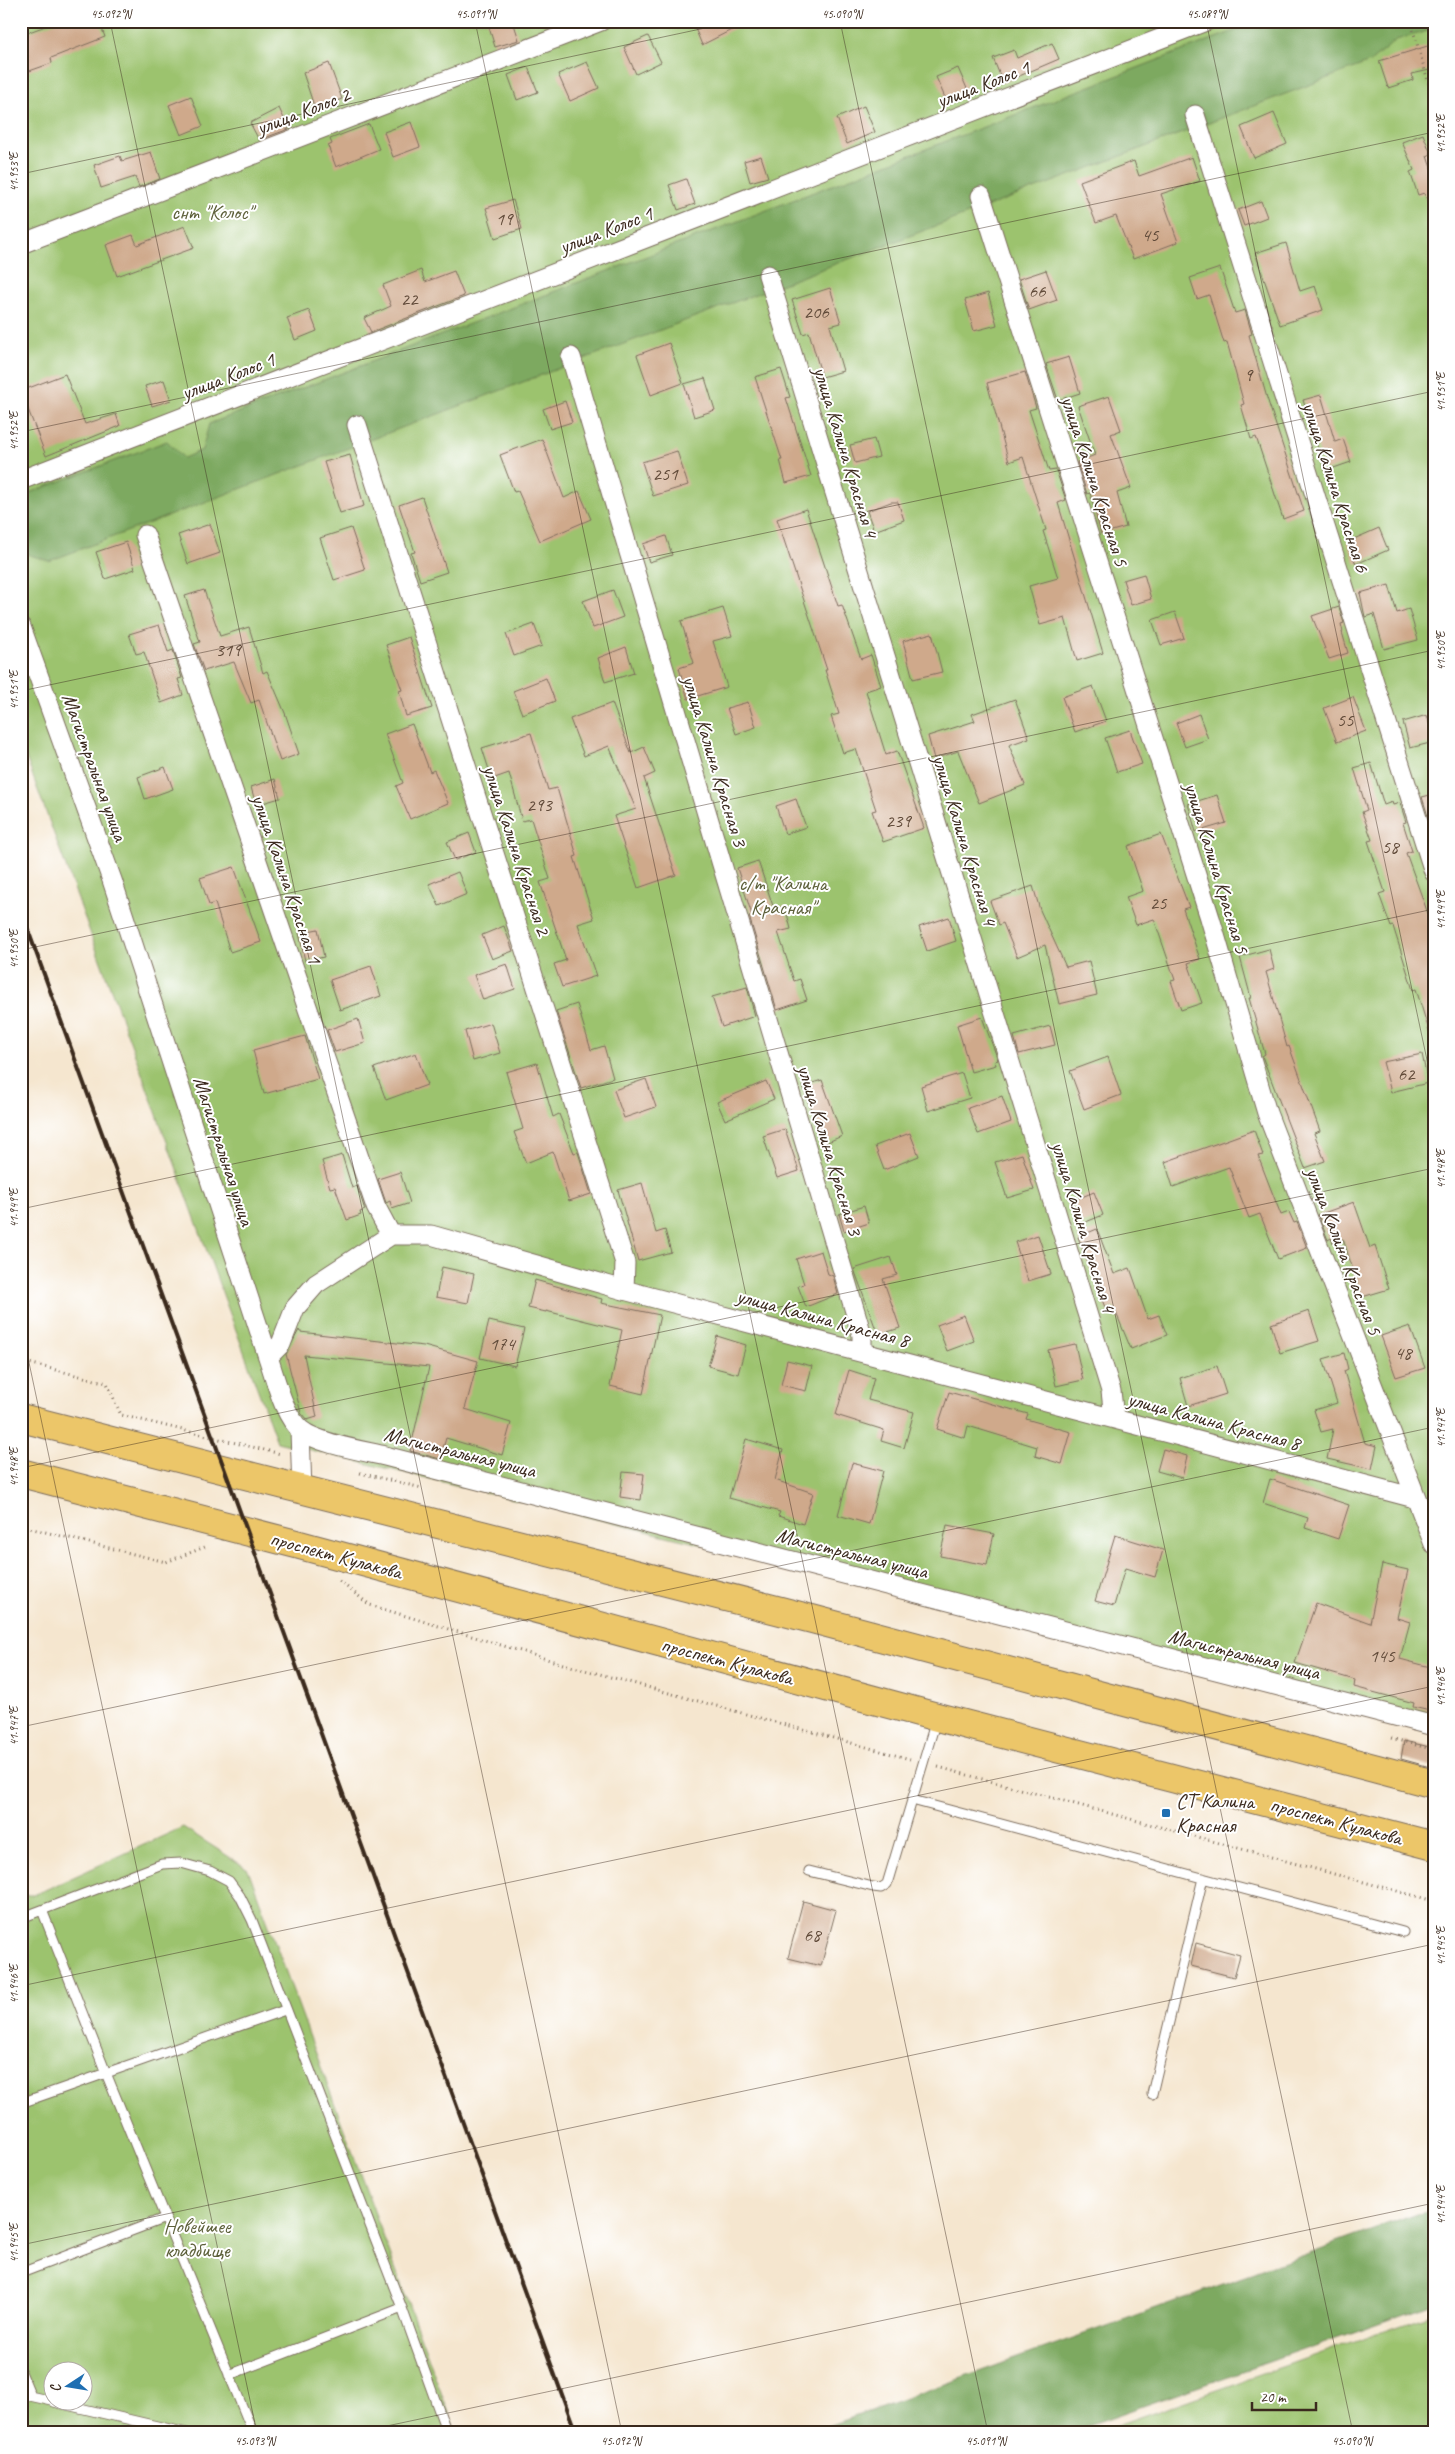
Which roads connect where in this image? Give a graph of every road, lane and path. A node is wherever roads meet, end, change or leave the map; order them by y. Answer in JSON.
{"nodes":[{"id":1,"x":601,"y":21,"type":"edge"},
{"id":2,"x":1206,"y":21,"type":"edge"},
{"id":3,"x":1412,"y":30,"type":"dead end"},
{"id":4,"x":1434,"y":101,"type":"edge"},
{"id":5,"x":1195,"y":115,"type":"dead end"},
{"id":6,"x":981,"y":196,"type":"dead end"},
{"id":7,"x":21,"y":244,"type":"edge"},
{"id":8,"x":768,"y":275,"type":"dead end"},
{"id":9,"x":571,"y":358,"type":"dead end"},
{"id":10,"x":357,"y":425,"type":"dead end"},
{"id":11,"x":21,"y":480,"type":"edge"},
{"id":12,"x":145,"y":535,"type":"dead end"},
{"id":13,"x":21,"y":627,"type":"edge"},
{"id":14,"x":1434,"y":872,"type":"edge"},
{"id":15,"x":391,"y":1235,"type":"junction"},
{"id":16,"x":624,"y":1290,"type":"junction"},
{"id":17,"x":862,"y":1352,"type":"junction"},
{"id":18,"x":268,"y":1357,"type":"junction"},
{"id":19,"x":21,"y":1418,"type":"edge"},
{"id":20,"x":1114,"y":1418,"type":"junction"},
{"id":21,"x":300,"y":1430,"type":"junction"},
{"id":22,"x":21,"y":1473,"type":"edge"},
{"id":23,"x":302,"y":1491,"type":"junction"},
{"id":24,"x":1415,"y":1498,"type":"junction"},
{"id":25,"x":21,"y":1526,"type":"edge"},
{"id":26,"x":1434,"y":1544,"type":"edge"},
{"id":27,"x":213,"y":1548,"type":"dead end"},
{"id":28,"x":335,"y":1578,"type":"dead end"},
{"id":29,"x":937,"y":1717,"type":"junction"},
{"id":30,"x":1434,"y":1726,"type":"edge"},
{"id":31,"x":924,"y":1763,"type":"junction"},
{"id":32,"x":1434,"y":1784,"type":"edge"},
{"id":33,"x":912,"y":1800,"type":"junction"},
{"id":34,"x":1434,"y":1846,"type":"edge"},
{"id":35,"x":809,"y":1871,"type":"dead end"},
{"id":36,"x":1203,"y":1878,"type":"junction"},
{"id":37,"x":1434,"y":1900,"type":"edge"},
{"id":38,"x":42,"y":1910,"type":"junction"},
{"id":39,"x":21,"y":1918,"type":"edge"},
{"id":40,"x":1403,"y":1932,"type":"dead end"},
{"id":41,"x":285,"y":2010,"type":"junction"},
{"id":42,"x":106,"y":2073,"type":"junction"},
{"id":43,"x":1152,"y":2094,"type":"dead end"},
{"id":44,"x":21,"y":2103,"type":"edge"},
{"id":45,"x":165,"y":2218,"type":"junction"},
{"id":46,"x":21,"y":2273,"type":"edge"},
{"id":47,"x":402,"y":2308,"type":"junction"},
{"id":48,"x":21,"y":2372,"type":"edge"},
{"id":49,"x":229,"y":2375,"type":"junction"},
{"id":50,"x":21,"y":2394,"type":"edge"},
{"id":51,"x":31,"y":2396,"type":"junction"},
{"id":52,"x":42,"y":2398,"type":"edge"},
{"id":53,"x":92,"y":2410,"type":"edge"},
{"id":54,"x":187,"y":2433,"type":"edge"},
{"id":55,"x":253,"y":2433,"type":"edge"},
{"id":56,"x":447,"y":2433,"type":"edge"}],
"edges":[{"from":1,"to":7,"type":"street","name":"улица Колос 2"},
{"from":2,"to":11,"type":"street","name":"улица Колос 1"},
{"from":3,"to":4,"type":"path"},
{"from":5,"to":14,"type":"street","name":"улица Калина Красная 6"},
{"from":6,"to":24,"type":"street","name":"улица Калина Красная 5"},
{"from":8,"to":20,"type":"street","name":"улица Калина Красная 4"},
{"from":9,"to":17,"type":"street","name":"улица Калина Красная 3"},
{"from":10,"to":16,"type":"street","name":"улица Калина Красная 2"},
{"from":12,"to":15,"type":"street","name":"улица Калина Красная 1"},
{"from":13,"to":18,"type":"street","name":"Магистральная улица"},
{"from":15,"to":16,"type":"street","name":"улица Калина Красная 8"},
{"from":15,"to":18,"type":"street"},
{"from":16,"to":17,"type":"street","name":"улица Калина Красная 8"},
{"from":17,"to":20,"type":"street","name":"улица Калина Красная 8"},
{"from":18,"to":21,"type":"street","name":"Магистральная улица"},
{"from":19,"to":23,"type":"main road"},
{"from":20,"to":24,"type":"street","name":"улица Калина Красная 8"},
{"from":21,"to":23,"type":"street"},
{"from":21,"to":30,"type":"street","name":"Магистральная улица"},
{"from":22,"to":29,"type":"main road","name":"проспект Кулакова"},
{"from":23,"to":32,"type":"main road"},
{"from":24,"to":26,"type":"street","name":"улица Калина Красная 5"},
{"from":25,"to":27,"type":"path"},
{"from":28,"to":31,"type":"path"},
{"from":29,"to":31,"type":"lane"},
{"from":29,"to":34,"type":"main road","name":"проспект Кулакова"},
{"from":31,"to":33,"type":"lane"},
{"from":31,"to":37,"type":"path"},
{"from":33,"to":35,"type":"lane"},
{"from":33,"to":36,"type":"lane"},
{"from":36,"to":40,"type":"lane"},
{"from":36,"to":43,"type":"lane"},
{"from":38,"to":39,"type":"lane"},
{"from":38,"to":41,"type":"lane"},
{"from":38,"to":42,"type":"lane"},
{"from":41,"to":42,"type":"lane"},
{"from":41,"to":47,"type":"lane"},
{"from":42,"to":44,"type":"lane"},
{"from":42,"to":45,"type":"lane"},
{"from":45,"to":46,"type":"lane"},
{"from":45,"to":49,"type":"lane"},
{"from":47,"to":49,"type":"lane"},
{"from":47,"to":56,"type":"lane"},
{"from":48,"to":51,"type":"lane"},
{"from":49,"to":55,"type":"lane"},
{"from":50,"to":51,"type":"lane"},
{"from":51,"to":52,"type":"lane"},
{"from":53,"to":54,"type":"lane"}]}
